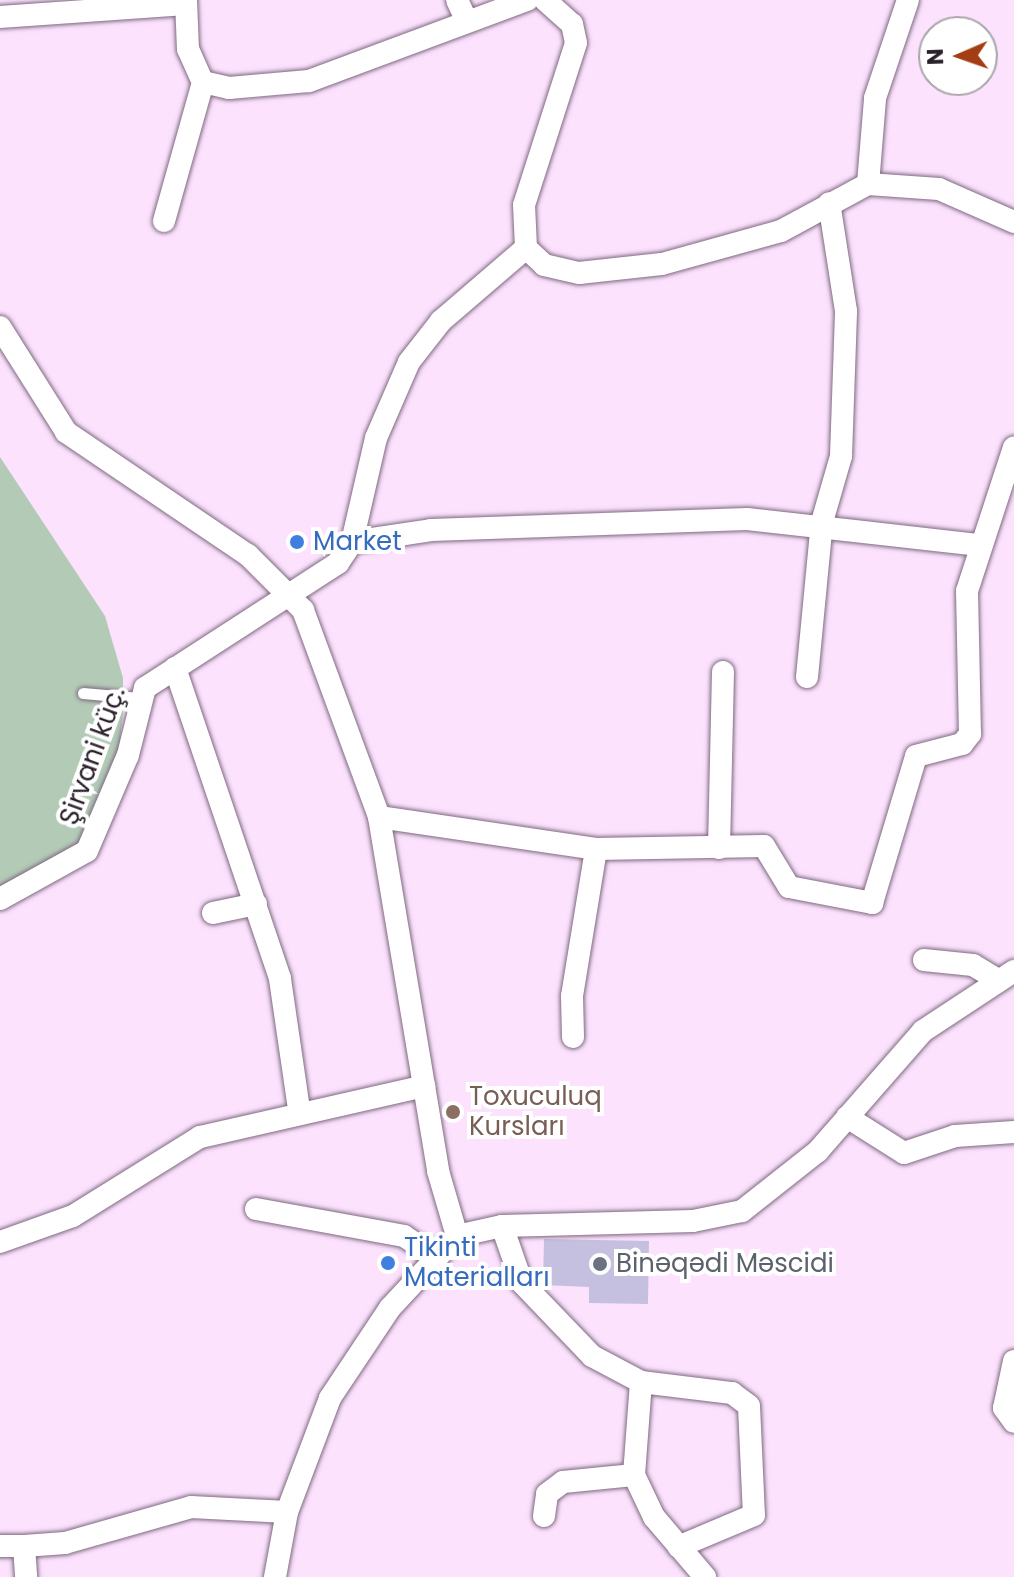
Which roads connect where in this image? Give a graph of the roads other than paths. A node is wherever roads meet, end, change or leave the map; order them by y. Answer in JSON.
{"nodes":[{"id":1,"x":457,"y":0,"type":"edge"},
{"id":2,"x":527,"y":0,"type":"edge"},
{"id":3,"x":908,"y":0,"type":"edge"},
{"id":4,"x":186,"y":2,"type":"edge"},
{"id":5,"x":555,"y":2,"type":"edge"},
{"id":6,"x":0,"y":17,"type":"edge"},
{"id":7,"x":467,"y":21,"type":"junction"},
{"id":8,"x":203,"y":82,"type":"junction"},
{"id":9,"x":868,"y":184,"type":"junction"},
{"id":10,"x":829,"y":203,"type":"junction"},
{"id":11,"x":164,"y":221,"type":"dead end"},
{"id":12,"x":1014,"y":222,"type":"edge"},
{"id":13,"x":526,"y":248,"type":"junction"},
{"id":14,"x":0,"y":327,"type":"edge"},
{"id":15,"x":1014,"y":447,"type":"edge"},
{"id":16,"x":822,"y":522,"type":"junction"},
{"id":17,"x":352,"y":542,"type":"junction"},
{"id":18,"x":978,"y":545,"type":"junction"},
{"id":19,"x":292,"y":593,"type":"junction"},
{"id":20,"x":175,"y":668,"type":"junction"},
{"id":21,"x":723,"y":672,"type":"dead end"},
{"id":22,"x":807,"y":677,"type":"dead end"},
{"id":23,"x":83,"y":693,"type":"dead end"},
{"id":24,"x":139,"y":698,"type":"junction"},
{"id":25,"x":379,"y":817,"type":"junction"},
{"id":26,"x":719,"y":848,"type":"junction"},
{"id":27,"x":596,"y":849,"type":"junction"},
{"id":28,"x":0,"y":899,"type":"edge"},
{"id":29,"x":256,"y":904,"type":"junction"},
{"id":30,"x":213,"y":913,"type":"dead end"},
{"id":31,"x":924,"y":960,"type":"dead end"},
{"id":32,"x":1005,"y":975,"type":"edge"},
{"id":33,"x":573,"y":1037,"type":"dead end"},
{"id":34,"x":424,"y":1086,"type":"junction"},
{"id":35,"x":299,"y":1109,"type":"junction"},
{"id":36,"x":847,"y":1117,"type":"junction"},
{"id":37,"x":1014,"y":1132,"type":"edge"},
{"id":38,"x":256,"y":1209,"type":"dead end"},
{"id":39,"x":502,"y":1226,"type":"junction"},
{"id":40,"x":457,"y":1236,"type":"junction"},
{"id":41,"x":0,"y":1242,"type":"edge"},
{"id":42,"x":435,"y":1257,"type":"junction"},
{"id":43,"x":1014,"y":1361,"type":"edge"},
{"id":44,"x":641,"y":1382,"type":"junction"},
{"id":45,"x":1014,"y":1422,"type":"edge"},
{"id":46,"x":634,"y":1475,"type":"junction"},
{"id":47,"x":287,"y":1512,"type":"junction"},
{"id":48,"x":544,"y":1516,"type":"dead end"},
{"id":49,"x":0,"y":1546,"type":"edge"},
{"id":50,"x":24,"y":1546,"type":"junction"},
{"id":51,"x":678,"y":1547,"type":"junction"},
{"id":52,"x":26,"y":1577,"type":"edge"},
{"id":53,"x":275,"y":1577,"type":"edge"},
{"id":54,"x":705,"y":1577,"type":"edge"}],
"edges":[{"from":1,"to":7,"type":"street"},
{"from":2,"to":7,"type":"street"},
{"from":3,"to":9,"type":"street"},
{"from":4,"to":6,"type":"street"},
{"from":4,"to":8,"type":"street"},
{"from":5,"to":13,"type":"street"},
{"from":7,"to":8,"type":"street"},
{"from":8,"to":11,"type":"street"},
{"from":9,"to":10,"type":"street"},
{"from":9,"to":12,"type":"street"},
{"from":10,"to":13,"type":"street"},
{"from":10,"to":16,"type":"street"},
{"from":13,"to":17,"type":"street"},
{"from":14,"to":19,"type":"street"},
{"from":15,"to":18,"type":"street"},
{"from":16,"to":17,"type":"street"},
{"from":16,"to":18,"type":"street"},
{"from":16,"to":22,"type":"street"},
{"from":17,"to":19,"type":"street","name":"Şirvani küç."},
{"from":18,"to":26,"type":"street"},
{"from":19,"to":20,"type":"street","name":"Şirvani küç."},
{"from":19,"to":25,"type":"street"},
{"from":20,"to":24,"type":"street","name":"Şirvani küç."},
{"from":20,"to":29,"type":"street"},
{"from":21,"to":26,"type":"street"},
{"from":23,"to":24,"type":"lane"},
{"from":24,"to":28,"type":"street","name":"Şirvani küç."},
{"from":25,"to":27,"type":"street"},
{"from":25,"to":34,"type":"street"},
{"from":26,"to":27,"type":"street"},
{"from":27,"to":33,"type":"street"},
{"from":29,"to":30,"type":"street"},
{"from":29,"to":35,"type":"street"},
{"from":31,"to":32,"type":"street"},
{"from":32,"to":36,"type":"street"},
{"from":34,"to":35,"type":"street"},
{"from":34,"to":40,"type":"street"},
{"from":35,"to":41,"type":"street"},
{"from":36,"to":37,"type":"street"},
{"from":36,"to":39,"type":"street"},
{"from":38,"to":42,"type":"street"},
{"from":39,"to":40,"type":"street"},
{"from":39,"to":44,"type":"street"},
{"from":40,"to":42,"type":"street"},
{"from":42,"to":47,"type":"street"},
{"from":43,"to":45,"type":"street"},
{"from":44,"to":46,"type":"street"},
{"from":44,"to":51,"type":"street"},
{"from":46,"to":48,"type":"street"},
{"from":46,"to":51,"type":"street"},
{"from":47,"to":50,"type":"street"},
{"from":47,"to":53,"type":"street"},
{"from":49,"to":50,"type":"street"},
{"from":50,"to":52,"type":"street"},
{"from":51,"to":54,"type":"street"}]}
